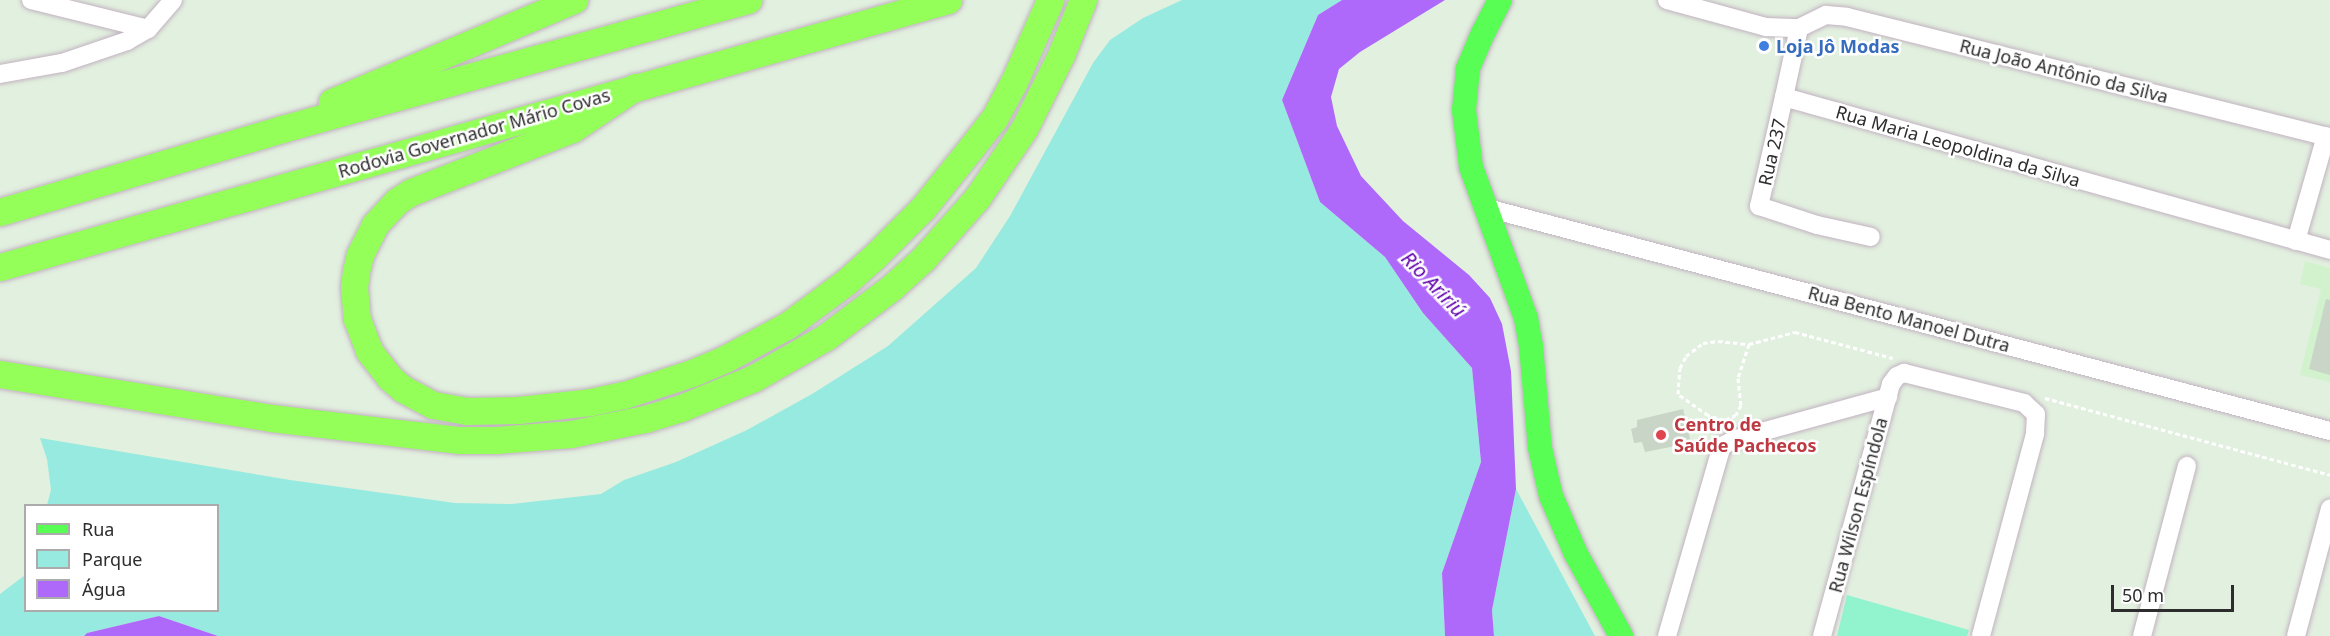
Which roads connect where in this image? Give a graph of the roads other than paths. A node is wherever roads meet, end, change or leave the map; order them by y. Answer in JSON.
{"nodes":[{"id":1,"x":31,"y":0,"type":"edge"},
{"id":2,"x":173,"y":0,"type":"edge"},
{"id":3,"x":574,"y":0,"type":"edge"},
{"id":4,"x":748,"y":0,"type":"edge"},
{"id":5,"x":948,"y":0,"type":"edge"},
{"id":6,"x":1050,"y":0,"type":"edge"},
{"id":7,"x":1083,"y":0,"type":"edge"},
{"id":8,"x":1500,"y":0,"type":"edge"},
{"id":9,"x":1667,"y":0,"type":"edge"},
{"id":10,"x":148,"y":28,"type":"junction"},
{"id":11,"x":1799,"y":28,"type":"junction"},
{"id":12,"x":0,"y":74,"type":"edge"},
{"id":13,"x":635,"y":87,"type":"junction"},
{"id":14,"x":1784,"y":97,"type":"junction"},
{"id":15,"x":282,"y":129,"type":"junction"},
{"id":16,"x":2328,"y":137,"type":"edge"},
{"id":17,"x":1487,"y":208,"type":"junction"},
{"id":18,"x":0,"y":212,"type":"edge"},
{"id":19,"x":1871,"y":237,"type":"dead end"},
{"id":20,"x":2296,"y":241,"type":"junction"},
{"id":21,"x":2330,"y":250,"type":"edge"},
{"id":22,"x":0,"y":267,"type":"edge"},
{"id":23,"x":0,"y":374,"type":"edge"},
{"id":24,"x":1888,"y":397,"type":"junction"},
{"id":25,"x":2330,"y":431,"type":"edge"},
{"id":26,"x":2187,"y":466,"type":"dead end"},
{"id":27,"x":2330,"y":508,"type":"edge"},
{"id":28,"x":1621,"y":636,"type":"edge"},
{"id":29,"x":1667,"y":636,"type":"edge"},
{"id":30,"x":1822,"y":636,"type":"edge"},
{"id":31,"x":1981,"y":636,"type":"edge"},
{"id":32,"x":2142,"y":636,"type":"edge"},
{"id":33,"x":2296,"y":636,"type":"edge"}],
"edges":[{"from":1,"to":10,"type":"street"},
{"from":2,"to":10,"type":"street"},
{"from":3,"to":15,"type":"highway"},
{"from":4,"to":15,"type":"highway"},
{"from":5,"to":13,"type":"highway","name":"Rodovia Governador Mário Covas"},
{"from":6,"to":13,"type":"highway"},
{"from":7,"to":23,"type":"highway"},
{"from":8,"to":17,"type":"main road"},
{"from":9,"to":11,"type":"street"},
{"from":10,"to":12,"type":"street"},
{"from":11,"to":14,"type":"street"},
{"from":11,"to":16,"type":"street","name":"Rua João Antônio da Silva"},
{"from":13,"to":22,"type":"highway","name":"Rodovia Governador Mário Covas"},
{"from":14,"to":19,"type":"street","name":"Rua 237"},
{"from":14,"to":20,"type":"street","name":"Rua Maria Leopoldina da Silva"},
{"from":15,"to":18,"type":"highway"},
{"from":16,"to":20,"type":"street"},
{"from":17,"to":25,"type":"street","name":"Rua Bento Manoel Dutra"},
{"from":17,"to":28,"type":"main road"},
{"from":20,"to":21,"type":"street","name":"Rua Maria Leopoldina da Silva"},
{"from":24,"to":29,"type":"street"},
{"from":24,"to":30,"type":"street","name":"Rua Wilson Espíndola"},
{"from":24,"to":31,"type":"street","name":"Rua Wilson Espíndola"},
{"from":26,"to":32,"type":"street"},
{"from":27,"to":33,"type":"street"}]}
